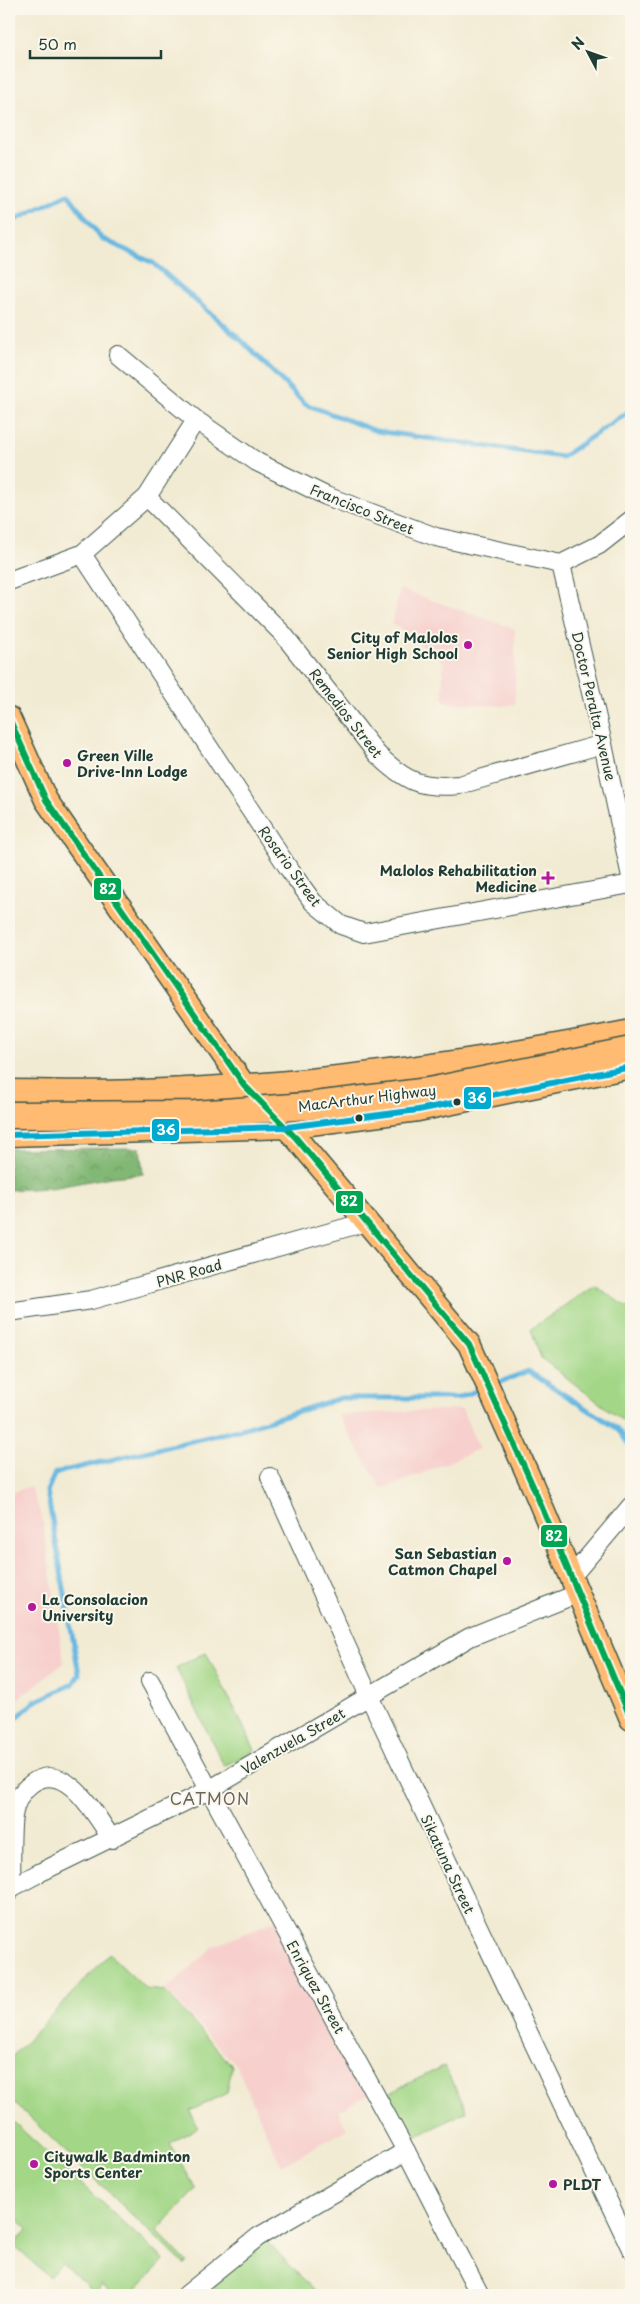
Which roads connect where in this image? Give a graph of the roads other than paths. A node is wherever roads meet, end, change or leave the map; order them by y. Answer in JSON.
{"nodes":[{"id":1,"x":118,"y":354,"type":"dead end"},
{"id":2,"x":196,"y":420,"type":"junction"},
{"id":3,"x":146,"y":497,"type":"junction"},
{"id":4,"x":631,"y":520,"type":"edge"},
{"id":5,"x":82,"y":554,"type":"junction"},
{"id":6,"x":561,"y":564,"type":"junction"},
{"id":7,"x":9,"y":581,"type":"edge"},
{"id":8,"x":9,"y":718,"type":"edge"},
{"id":9,"x":603,"y":744,"type":"junction"},
{"id":10,"x":631,"y":877,"type":"edge"},
{"id":11,"x":631,"y":884,"type":"edge"},
{"id":12,"x":631,"y":1031,"type":"edge"},
{"id":13,"x":631,"y":1050,"type":"edge"},
{"id":14,"x":631,"y":1067,"type":"edge"},
{"id":15,"x":244,"y":1084,"type":"junction"},
{"id":16,"x":9,"y":1091,"type":"edge"},
{"id":17,"x":9,"y":1114,"type":"edge"},
{"id":18,"x":287,"y":1128,"type":"junction"},
{"id":19,"x":9,"y":1135,"type":"edge"},
{"id":20,"x":366,"y":1222,"type":"junction"},
{"id":21,"x":9,"y":1312,"type":"edge"},
{"id":22,"x":270,"y":1477,"type":"dead end"},
{"id":23,"x":631,"y":1506,"type":"edge"},
{"id":24,"x":575,"y":1584,"type":"junction"},
{"id":25,"x":150,"y":1681,"type":"dead end"},
{"id":26,"x":369,"y":1696,"type":"junction"},
{"id":27,"x":631,"y":1719,"type":"edge"},
{"id":28,"x":209,"y":1790,"type":"junction"},
{"id":29,"x":112,"y":1839,"type":"junction"},
{"id":30,"x":10,"y":1890,"type":"edge"},
{"id":31,"x":406,"y":2150,"type":"junction"},
{"id":32,"x":631,"y":2249,"type":"edge"},
{"id":33,"x":186,"y":2295,"type":"edge"},
{"id":34,"x":480,"y":2295,"type":"edge"}],
"edges":[{"from":1,"to":2,"type":"street","name":"Francisco Street"},
{"from":2,"to":3,"type":"street"},
{"from":2,"to":6,"type":"street","name":"Francisco Street"},
{"from":3,"to":5,"type":"street"},
{"from":3,"to":9,"type":"street","name":"Remedios Street"},
{"from":4,"to":6,"type":"street"},
{"from":5,"to":7,"type":"street"},
{"from":5,"to":11,"type":"street","name":"Rosario Street"},
{"from":6,"to":9,"type":"street","name":"Doctor Peralta Avenue"},
{"from":8,"to":15,"type":"main road"},
{"from":9,"to":10,"type":"street","name":"Doctor Peralta Avenue"},
{"from":12,"to":15,"type":"main road","name":"MacArthur Highway"},
{"from":13,"to":17,"type":"highway","name":"MacArthur Highway","bridge":true},
{"from":14,"to":18,"type":"main road","name":"MacArthur Highway"},
{"from":15,"to":16,"type":"main road","name":"MacArthur Highway"},
{"from":15,"to":18,"type":"main road"},
{"from":18,"to":19,"type":"main road","name":"MacArthur Highway"},
{"from":18,"to":20,"type":"main road"},
{"from":20,"to":21,"type":"street","name":"PNR Road"},
{"from":20,"to":24,"type":"main road"},
{"from":22,"to":26,"type":"street","name":"Sikatuna Street"},
{"from":23,"to":24,"type":"street"},
{"from":24,"to":26,"type":"street","name":"Valenzuela Street"},
{"from":24,"to":27,"type":"main road"},
{"from":25,"to":28,"type":"street","name":"Enriquez Street"},
{"from":26,"to":28,"type":"street","name":"Valenzuela Street"},
{"from":26,"to":32,"type":"street","name":"Sikatuna Street"},
{"from":28,"to":29,"type":"street","name":"Valenzuela Street"},
{"from":28,"to":31,"type":"street","name":"Enriquez Street"},
{"from":29,"to":30,"type":"street","name":"Valenzuela Street"},
{"from":29,"to":30,"type":"street"},
{"from":31,"to":33,"type":"street"},
{"from":31,"to":34,"type":"street","name":"Enriquez Street"}]}
